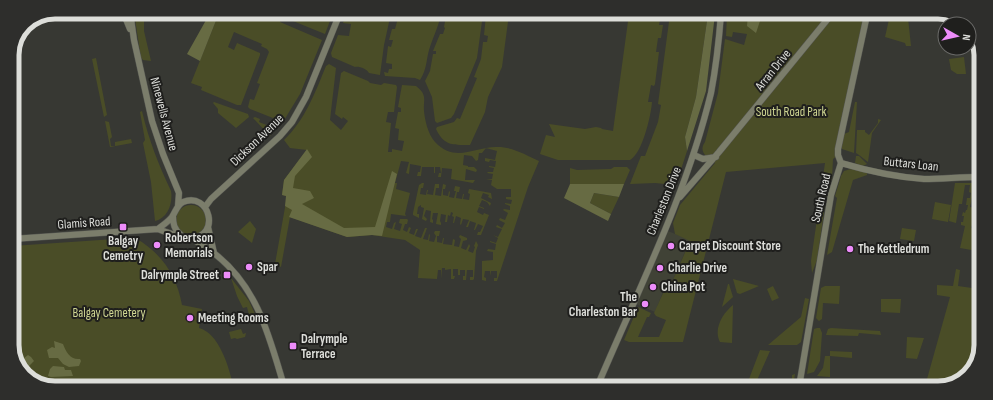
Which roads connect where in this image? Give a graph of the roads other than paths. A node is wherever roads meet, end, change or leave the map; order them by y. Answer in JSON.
{"nodes":[{"id":1,"x":126,"y":19,"type":"edge"},
{"id":2,"x":131,"y":19,"type":"edge"},
{"id":3,"x":338,"y":19,"type":"edge"},
{"id":4,"x":720,"y":19,"type":"edge"},
{"id":5,"x":828,"y":19,"type":"edge"},
{"id":6,"x":866,"y":19,"type":"edge"},
{"id":7,"x":134,"y":40,"type":"junction"},
{"id":8,"x":694,"y":155,"type":"junction"},
{"id":9,"x":716,"y":157,"type":"junction"},
{"id":10,"x":841,"y":163,"type":"junction"},
{"id":11,"x":689,"y":170,"type":"junction"},
{"id":12,"x":701,"y":174,"type":"junction"},
{"id":13,"x":974,"y":177,"type":"edge"},
{"id":14,"x":179,"y":192,"type":"junction"},
{"id":15,"x":677,"y":200,"type":"junction"},
{"id":16,"x":190,"y":201,"type":"junction"},
{"id":17,"x":178,"y":206,"type":"junction"},
{"id":18,"x":205,"y":207,"type":"junction"},
{"id":19,"x":173,"y":216,"type":"junction"},
{"id":20,"x":208,"y":227,"type":"junction"},
{"id":21,"x":158,"y":229,"type":"junction"},
{"id":22,"x":182,"y":236,"type":"junction"},
{"id":23,"x":191,"y":238,"type":"junction"},
{"id":24,"x":19,"y":239,"type":"edge"},
{"id":25,"x":214,"y":254,"type":"junction"},
{"id":26,"x":282,"y":381,"type":"edge"},
{"id":27,"x":600,"y":381,"type":"edge"},
{"id":28,"x":800,"y":381,"type":"edge"}],
"edges":[{"from":1,"to":7,"type":"street","name":"Ninewells Avenue"},
{"from":2,"to":7,"type":"street","name":"Ninewells Avenue"},
{"from":3,"to":18,"type":"street","name":"Dickson Avenue"},
{"from":4,"to":8,"type":"street","name":"Charleston Drive"},
{"from":5,"to":9,"type":"street","name":"Arran Drive"},
{"from":6,"to":10,"type":"street","name":"South Road"},
{"from":7,"to":14,"type":"street","name":"Ninewells Avenue"},
{"from":8,"to":9,"type":"street"},
{"from":8,"to":11,"type":"street","name":"Charleston Drive"},
{"from":9,"to":12,"type":"street","name":"Arran Drive"},
{"from":10,"to":13,"type":"street","name":"Buttars Loan"},
{"from":10,"to":28,"type":"street","name":"South Road"},
{"from":11,"to":12,"type":"street"},
{"from":11,"to":15,"type":"street","name":"Charleston Drive"},
{"from":12,"to":15,"type":"street","name":"Arran Drive"},
{"from":14,"to":16,"type":"street","name":"Ninewells Avenue"},
{"from":14,"to":17,"type":"street","name":"Ninewells Avenue"},
{"from":15,"to":27,"type":"street","name":"Charleston Drive"},
{"from":16,"to":17,"type":"street"},
{"from":16,"to":18,"type":"street"},
{"from":17,"to":19,"type":"street"},
{"from":18,"to":20,"type":"street"},
{"from":19,"to":21,"type":"street"},
{"from":19,"to":22,"type":"street"},
{"from":20,"to":23,"type":"street"},
{"from":20,"to":25,"type":"street"},
{"from":21,"to":22,"type":"street","name":"Glamis Road"},
{"from":21,"to":24,"type":"street","name":"Glamis Road"},
{"from":22,"to":23,"type":"street","name":"Glamis Road"},
{"from":23,"to":25,"type":"street","name":"Glamis Road"},
{"from":25,"to":26,"type":"street","name":"Glamis Road"}]}
